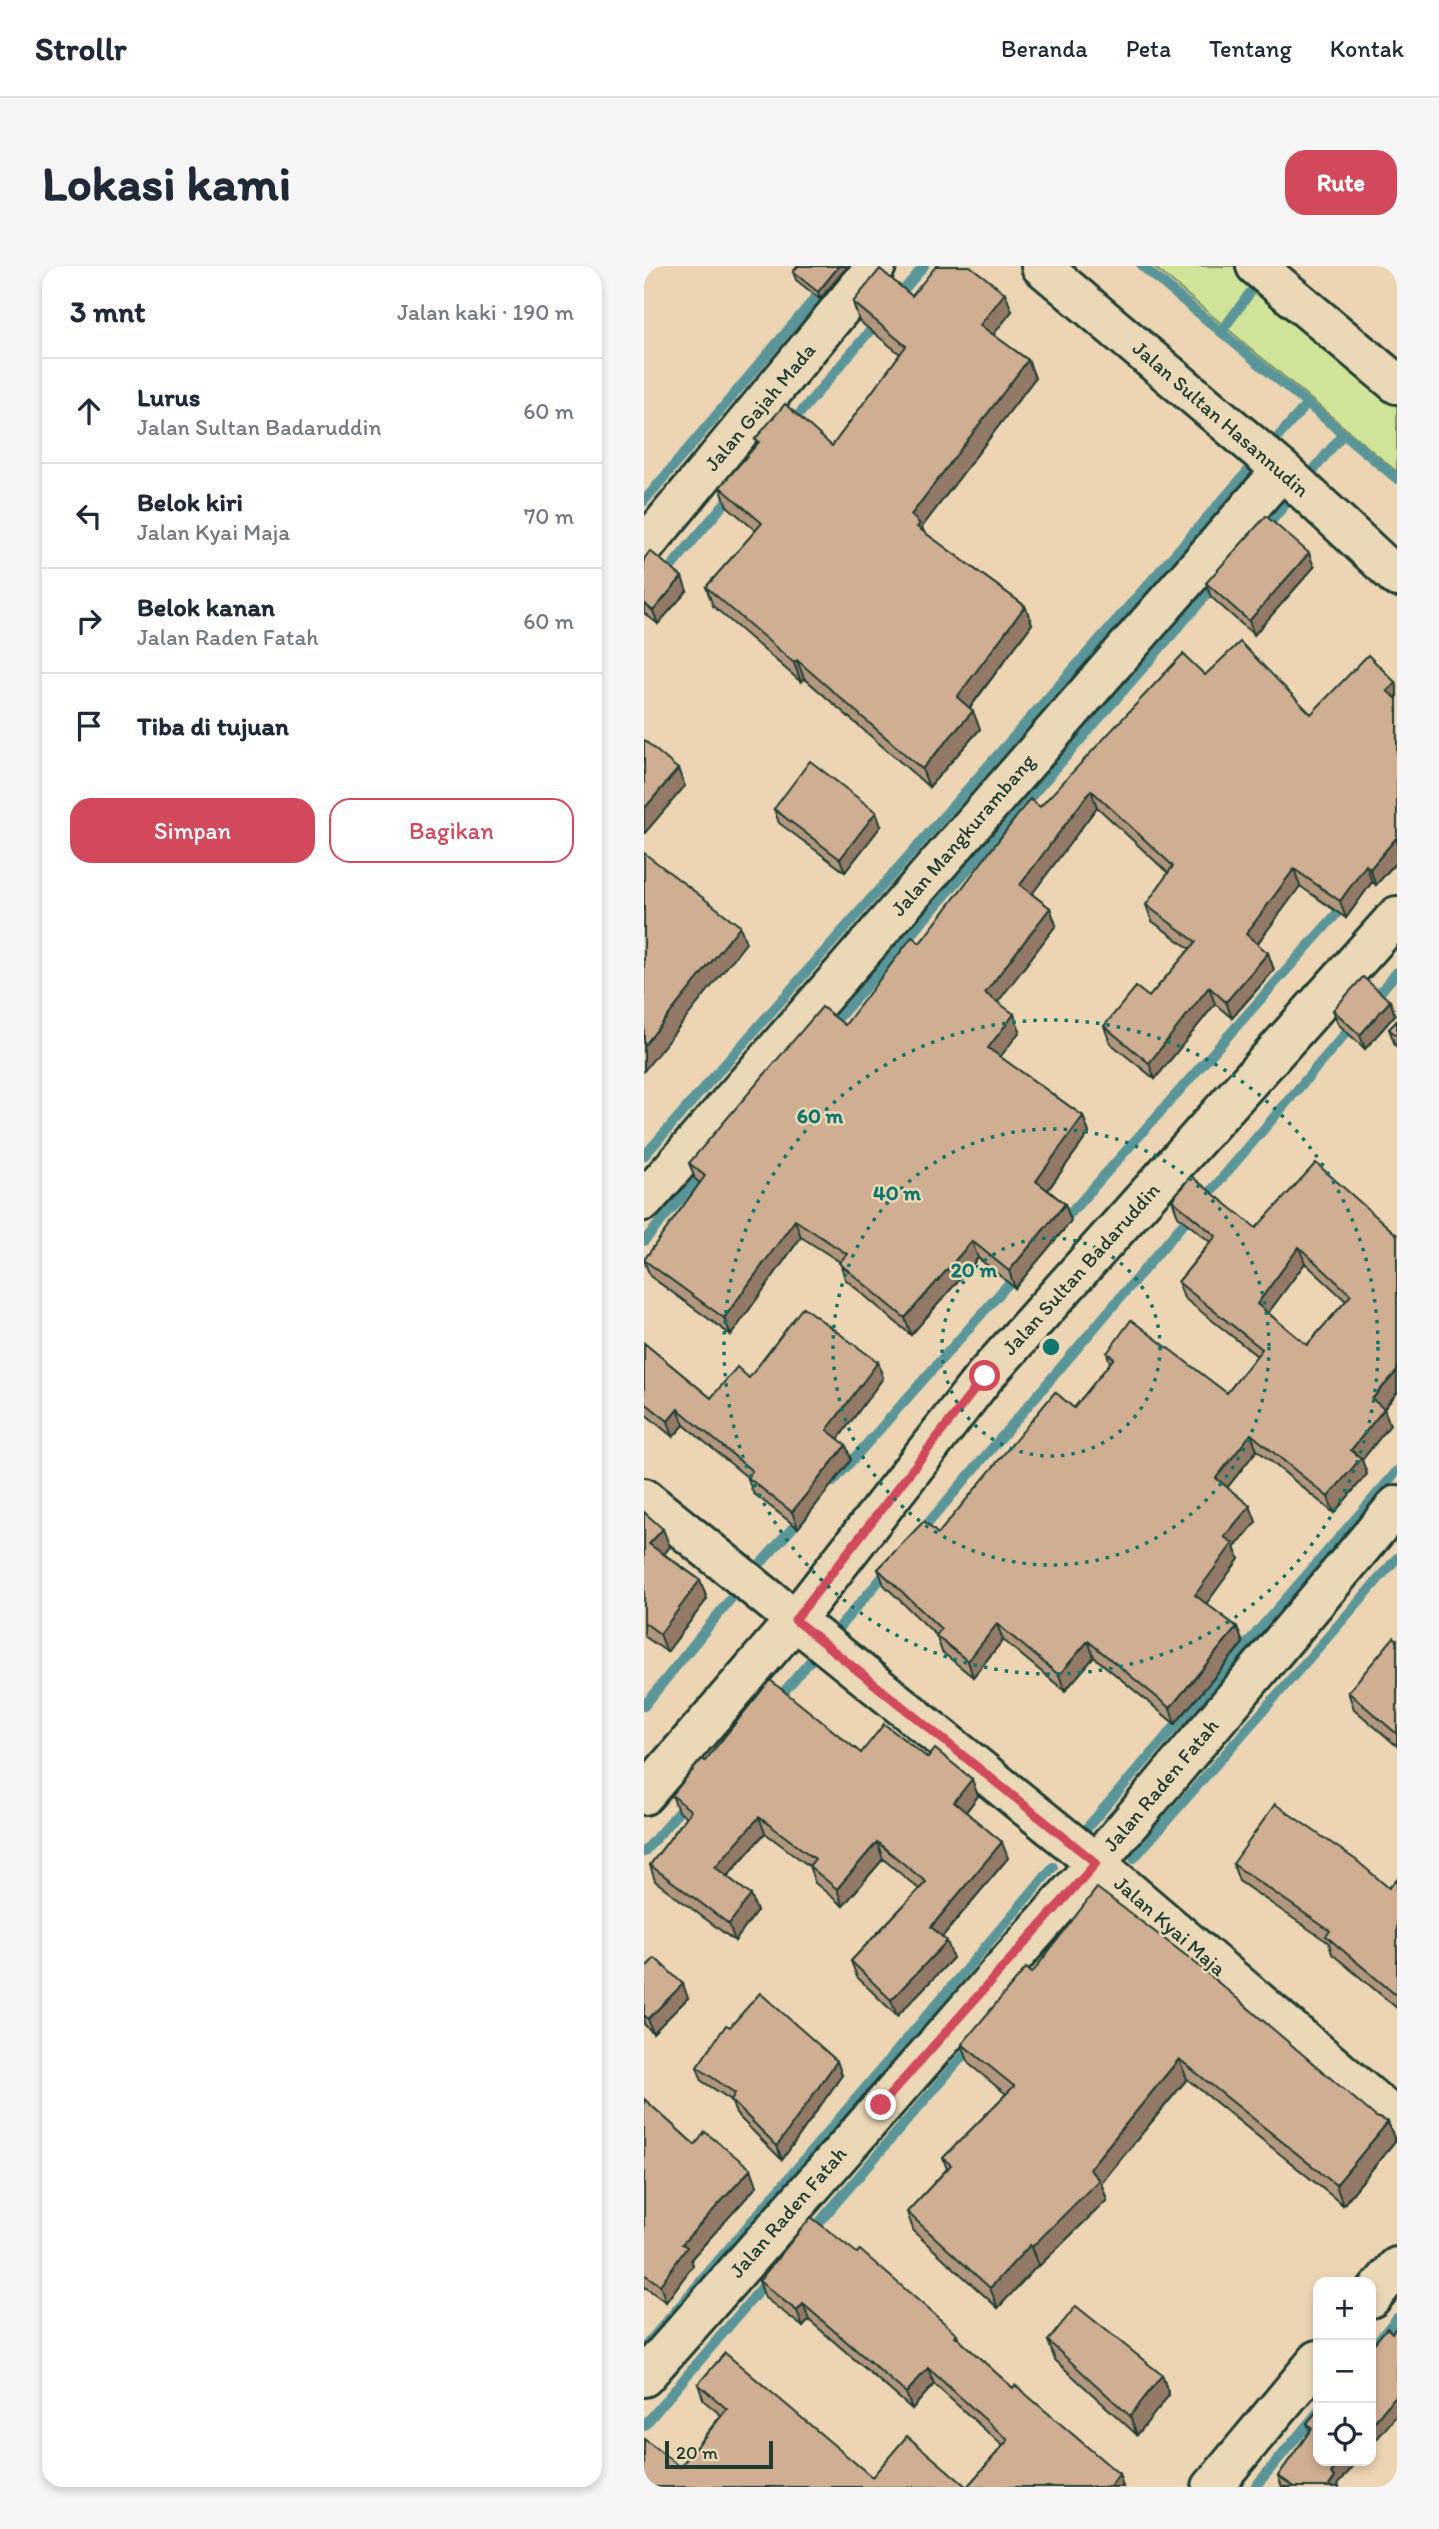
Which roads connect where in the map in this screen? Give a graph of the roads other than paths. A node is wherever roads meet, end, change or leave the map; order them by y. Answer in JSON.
{"nodes":[{"id":1,"x":876,"y":266,"type":"edge"},
{"id":2,"x":1041,"y":266,"type":"edge"},
{"id":3,"x":1256,"y":266,"type":"edge"},
{"id":4,"x":1397,"y":384,"type":"edge"},
{"id":5,"x":1282,"y":470,"type":"junction"},
{"id":6,"x":644,"y":547,"type":"edge"},
{"id":7,"x":1397,"y":577,"type":"edge"},
{"id":8,"x":1397,"y":916,"type":"edge"},
{"id":9,"x":644,"y":1201,"type":"edge"},
{"id":10,"x":644,"y":1498,"type":"edge"},
{"id":11,"x":1397,"y":1505,"type":"edge"},
{"id":12,"x":795,"y":1620,"type":"junction"},
{"id":13,"x":644,"y":1795,"type":"edge"},
{"id":14,"x":1096,"y":1863,"type":"junction"},
{"id":15,"x":1397,"y":2120,"type":"edge"},
{"id":16,"x":1397,"y":2267,"type":"edge"},
{"id":17,"x":1376,"y":2292,"type":"edge"},
{"id":18,"x":1313,"y":2366,"type":"edge"},
{"id":19,"x":644,"y":2377,"type":"edge"},
{"id":20,"x":1212,"y":2487,"type":"edge"}],
"edges":[{"from":1,"to":6,"type":"street","name":"Jalan Gajah Mada"},
{"from":2,"to":5,"type":"street","name":"Jalan Sultan Hasannudin"},
{"from":3,"to":4,"type":"street"},
{"from":5,"to":7,"type":"street","name":"Jalan Sultan Hasannudin"},
{"from":5,"to":9,"type":"street","name":"Jalan Mangkurambang"},
{"from":8,"to":12,"type":"street","name":"Jalan Sultan Badaruddin"},
{"from":10,"to":12,"type":"street","name":"Jalan Kyai Maja"},
{"from":11,"to":14,"type":"street","name":"Jalan Raden Fatah"},
{"from":12,"to":13,"type":"street","name":"Jalan Sultan Badaruddin"},
{"from":12,"to":14,"type":"street","name":"Jalan Kyai Maja"},
{"from":14,"to":15,"type":"street","name":"Jalan Kyai Maja"},
{"from":14,"to":19,"type":"street","name":"Jalan Raden Fatah"},
{"from":16,"to":17,"type":"street"},
{"from":18,"to":20,"type":"street"}]}
